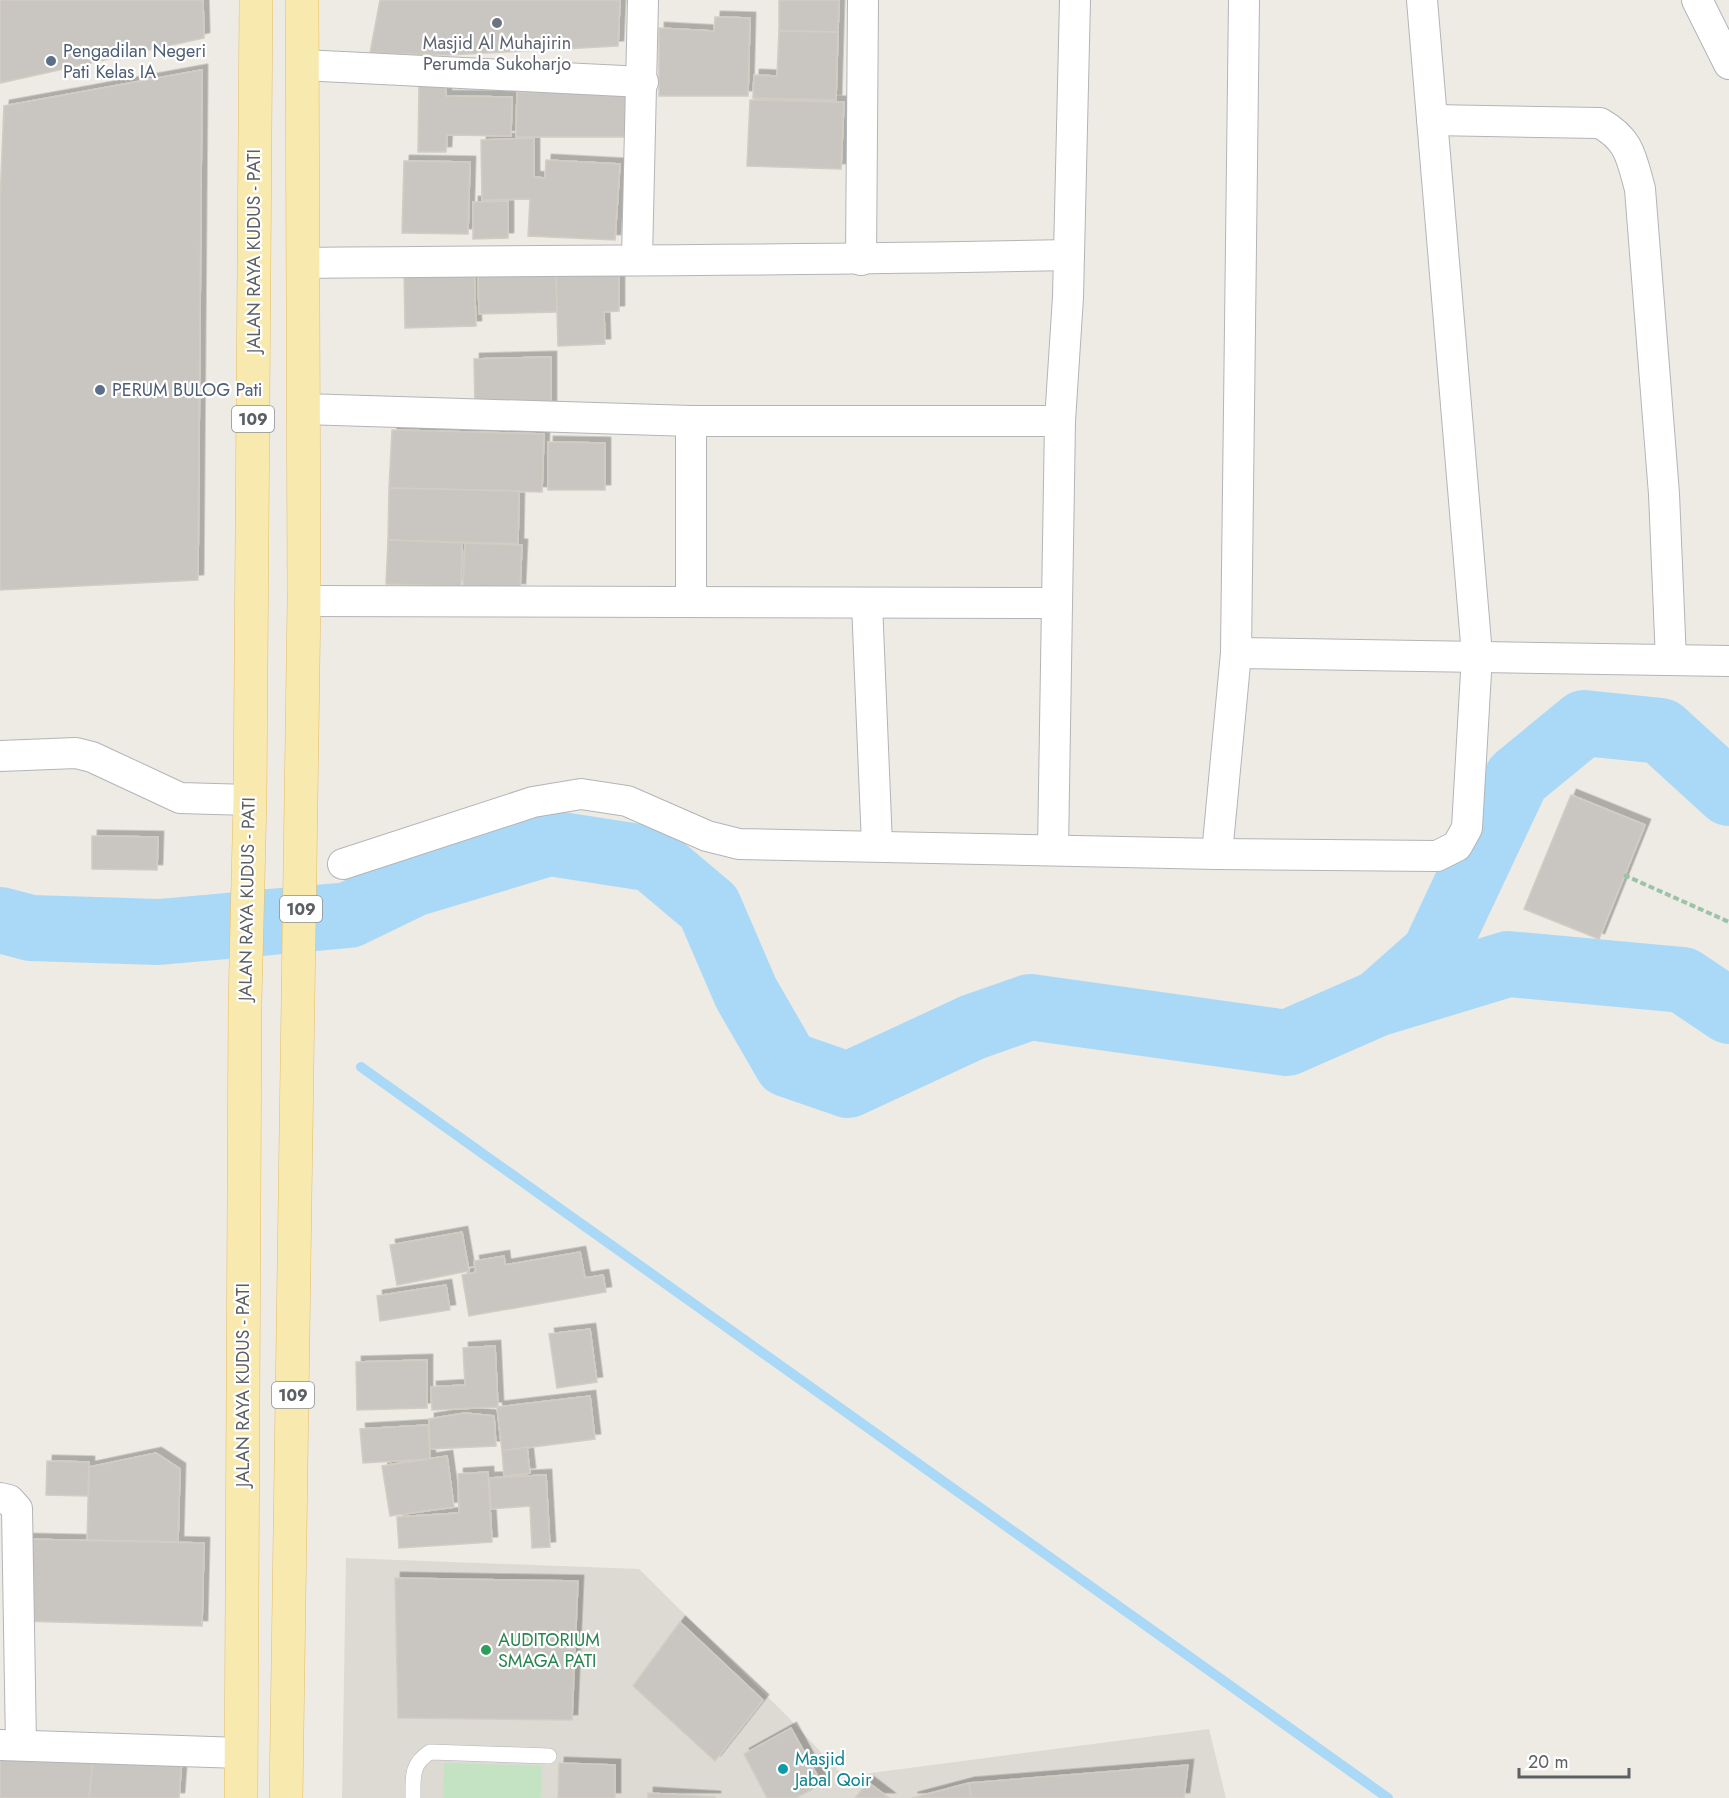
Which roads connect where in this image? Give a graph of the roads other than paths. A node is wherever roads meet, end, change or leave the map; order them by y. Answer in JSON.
{"nodes":[{"id":1,"x":256,"y":0,"type":"edge"},
{"id":2,"x":302,"y":0,"type":"edge"},
{"id":3,"x":643,"y":0,"type":"edge"},
{"id":4,"x":863,"y":0,"type":"edge"},
{"id":5,"x":1076,"y":0,"type":"edge"},
{"id":6,"x":1244,"y":0,"type":"edge"},
{"id":7,"x":1422,"y":0,"type":"edge"},
{"id":8,"x":1697,"y":0,"type":"edge"},
{"id":9,"x":1729,"y":64,"type":"edge"},
{"id":10,"x":302,"y":65,"type":"junction"},
{"id":11,"x":643,"y":82,"type":"junction"},
{"id":12,"x":1432,"y":120,"type":"junction"},
{"id":13,"x":1069,"y":255,"type":"junction"},
{"id":14,"x":637,"y":258,"type":"junction"},
{"id":15,"x":861,"y":260,"type":"junction"},
{"id":16,"x":303,"y":263,"type":"junction"},
{"id":17,"x":303,"y":409,"type":"junction"},
{"id":18,"x":691,"y":421,"type":"junction"},
{"id":19,"x":1060,"y":421,"type":"junction"},
{"id":20,"x":304,"y":601,"type":"junction"},
{"id":21,"x":691,"y":601,"type":"junction"},
{"id":22,"x":867,"y":603,"type":"junction"},
{"id":23,"x":1056,"y":603,"type":"junction"},
{"id":24,"x":1236,"y":653,"type":"junction"},
{"id":25,"x":1477,"y":655,"type":"junction"},
{"id":26,"x":1671,"y":660,"type":"junction"},
{"id":27,"x":1729,"y":661,"type":"edge"},
{"id":28,"x":0,"y":756,"type":"edge"},
{"id":29,"x":250,"y":800,"type":"junction"},
{"id":30,"x":877,"y":845,"type":"junction"},
{"id":31,"x":1053,"y":850,"type":"junction"},
{"id":32,"x":1217,"y":854,"type":"junction"},
{"id":33,"x":343,"y":864,"type":"dead end"},
{"id":34,"x":0,"y":1498,"type":"edge"},
{"id":35,"x":10,"y":1745,"type":"edge"},
{"id":36,"x":241,"y":1754,"type":"junction"},
{"id":37,"x":549,"y":1756,"type":"dead end"},
{"id":38,"x":241,"y":1798,"type":"edge"},
{"id":39,"x":286,"y":1798,"type":"edge"},
{"id":40,"x":413,"y":1798,"type":"edge"}],
"edges":[{"from":1,"to":29,"type":"main road","name":"JALAN RAYA KUDUS - PATI","number":"109"},
{"from":2,"to":10,"type":"main road","number":"109"},
{"from":3,"to":11,"type":"street"},
{"from":4,"to":15,"type":"street"},
{"from":5,"to":13,"type":"street"},
{"from":6,"to":24,"type":"street"},
{"from":7,"to":12,"type":"street"},
{"from":8,"to":9,"type":"street"},
{"from":10,"to":11,"type":"street"},
{"from":10,"to":16,"type":"main road","number":"109"},
{"from":11,"to":14,"type":"street"},
{"from":12,"to":25,"type":"street"},
{"from":12,"to":26,"type":"street"},
{"from":13,"to":15,"type":"street"},
{"from":13,"to":19,"type":"street"},
{"from":14,"to":15,"type":"street"},
{"from":14,"to":16,"type":"street"},
{"from":16,"to":17,"type":"main road","number":"109"},
{"from":17,"to":18,"type":"street"},
{"from":17,"to":20,"type":"main road","number":"109"},
{"from":18,"to":19,"type":"street"},
{"from":18,"to":21,"type":"street"},
{"from":19,"to":23,"type":"street"},
{"from":20,"to":21,"type":"street"},
{"from":20,"to":39,"type":"main road","number":"109"},
{"from":21,"to":22,"type":"street"},
{"from":22,"to":23,"type":"street"},
{"from":22,"to":30,"type":"street"},
{"from":23,"to":31,"type":"street"},
{"from":24,"to":25,"type":"street"},
{"from":24,"to":32,"type":"street"},
{"from":25,"to":26,"type":"street"},
{"from":25,"to":32,"type":"street"},
{"from":26,"to":27,"type":"street"},
{"from":28,"to":29,"type":"street"},
{"from":29,"to":36,"type":"main road","name":"JALAN RAYA KUDUS - PATI","number":"109"},
{"from":30,"to":31,"type":"street"},
{"from":30,"to":33,"type":"street"},
{"from":31,"to":32,"type":"street"},
{"from":34,"to":35,"type":"street"},
{"from":35,"to":36,"type":"street"},
{"from":36,"to":38,"type":"main road","name":"JALAN RAYA KUDUS - PATI","number":"109"},
{"from":37,"to":40,"type":"lane"}]}
